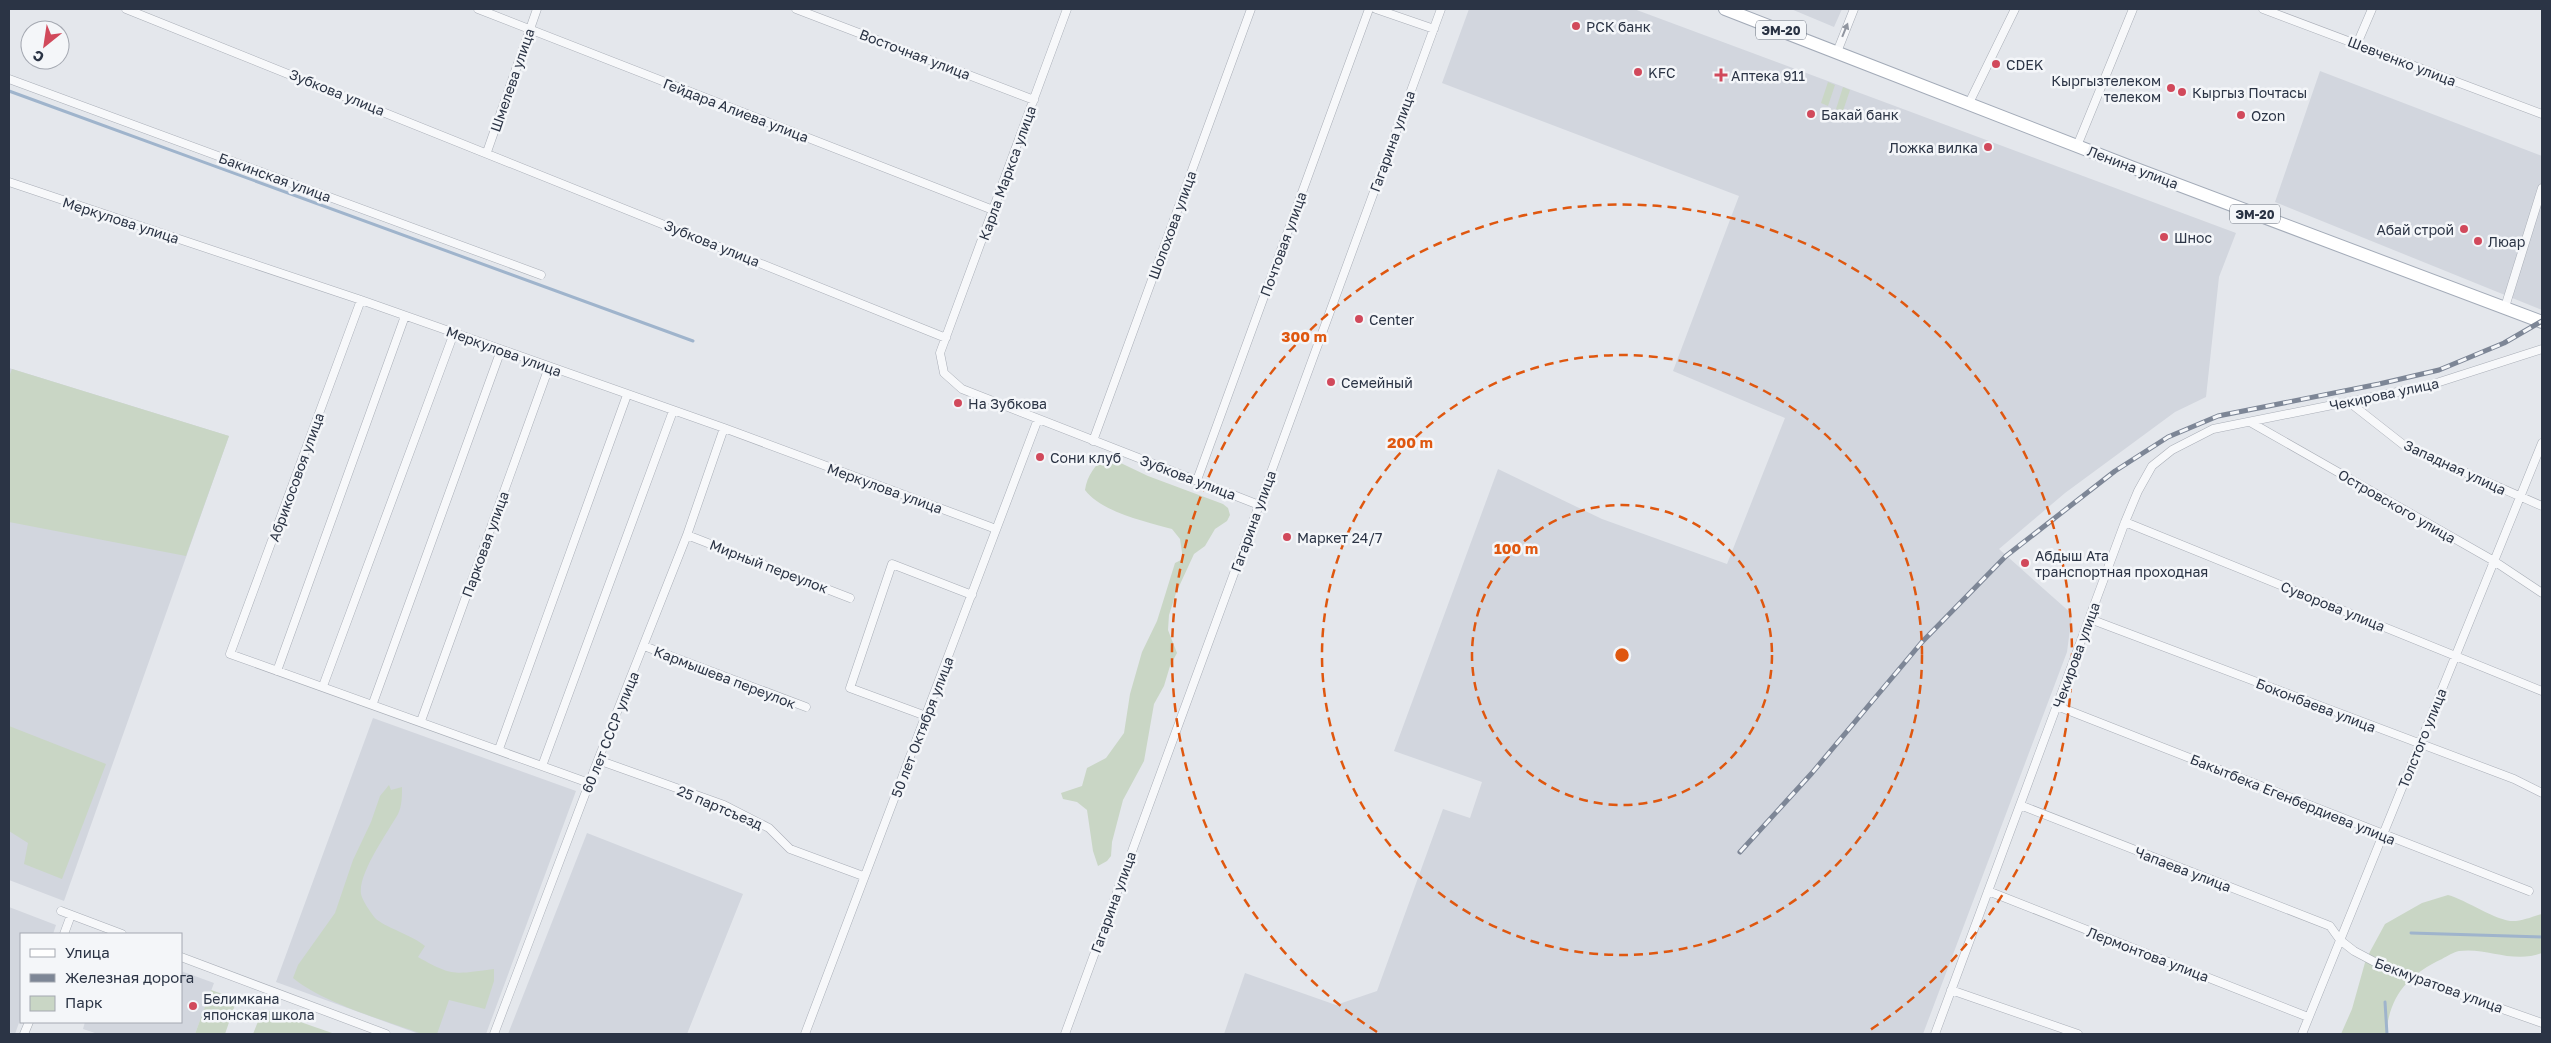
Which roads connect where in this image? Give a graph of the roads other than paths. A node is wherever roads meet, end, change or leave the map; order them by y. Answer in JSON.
{"nodes":[{"id":1,"x":126,"y":9,"type":"edge"},
{"id":2,"x":478,"y":9,"type":"edge"},
{"id":3,"x":537,"y":9,"type":"edge"},
{"id":4,"x":796,"y":9,"type":"edge"},
{"id":5,"x":1067,"y":9,"type":"edge"},
{"id":6,"x":1250,"y":9,"type":"edge"},
{"id":7,"x":1370,"y":9,"type":"edge"},
{"id":8,"x":1376,"y":9,"type":"edge"},
{"id":9,"x":1441,"y":9,"type":"edge"},
{"id":10,"x":1725,"y":9,"type":"edge"},
{"id":11,"x":1854,"y":9,"type":"edge"},
{"id":12,"x":2015,"y":9,"type":"edge"},
{"id":13,"x":2133,"y":9,"type":"edge"},
{"id":14,"x":2263,"y":9,"type":"edge"},
{"id":15,"x":2372,"y":9,"type":"edge"},
{"id":16,"x":530,"y":29,"type":"junction"},
{"id":17,"x":1434,"y":29,"type":"junction"},
{"id":18,"x":2357,"y":44,"type":"junction"},
{"id":19,"x":1837,"y":52,"type":"junction"},
{"id":20,"x":9,"y":79,"type":"edge"},
{"id":21,"x":1034,"y":100,"type":"junction"},
{"id":22,"x":1970,"y":103,"type":"junction"},
{"id":23,"x":2542,"y":114,"type":"edge"},
{"id":24,"x":2077,"y":146,"type":"junction"},
{"id":25,"x":486,"y":152,"type":"junction"},
{"id":26,"x":9,"y":182,"type":"edge"},
{"id":27,"x":2542,"y":188,"type":"edge"},
{"id":28,"x":993,"y":210,"type":"junction"},
{"id":29,"x":541,"y":275,"type":"dead end"},
{"id":30,"x":361,"y":300,"type":"junction"},
{"id":31,"x":2505,"y":307,"type":"junction"},
{"id":32,"x":405,"y":316,"type":"junction"},
{"id":33,"x":2542,"y":322,"type":"edge"},
{"id":34,"x":454,"y":333,"type":"junction"},
{"id":35,"x":946,"y":338,"type":"junction"},
{"id":36,"x":2542,"y":349,"type":"edge"},
{"id":37,"x":501,"y":350,"type":"junction"},
{"id":38,"x":549,"y":367,"type":"junction"},
{"id":39,"x":627,"y":395,"type":"junction"},
{"id":40,"x":2349,"y":402,"type":"junction"},
{"id":41,"x":673,"y":411,"type":"junction"},
{"id":42,"x":1038,"y":419,"type":"junction"},
{"id":43,"x":2250,"y":422,"type":"junction"},
{"id":44,"x":724,"y":428,"type":"junction"},
{"id":45,"x":1093,"y":440,"type":"junction"},
{"id":46,"x":2542,"y":443,"type":"edge"},
{"id":47,"x":1197,"y":480,"type":"junction"},
{"id":48,"x":2520,"y":498,"type":"junction"},
{"id":49,"x":1259,"y":505,"type":"junction"},
{"id":50,"x":2542,"y":506,"type":"edge"},
{"id":51,"x":2125,"y":522,"type":"junction"},
{"id":52,"x":996,"y":529,"type":"junction"},
{"id":53,"x":687,"y":535,"type":"junction"},
{"id":54,"x":2494,"y":561,"type":"junction"},
{"id":55,"x":2542,"y":593,"type":"edge"},
{"id":56,"x":972,"y":595,"type":"junction"},
{"id":57,"x":850,"y":598,"type":"dead end"},
{"id":58,"x":2090,"y":619,"type":"junction"},
{"id":59,"x":644,"y":646,"type":"junction"},
{"id":60,"x":2456,"y":656,"type":"junction"},
{"id":61,"x":277,"y":670,"type":"junction"},
{"id":62,"x":323,"y":686,"type":"junction"},
{"id":63,"x":2542,"y":690,"type":"edge"},
{"id":64,"x":373,"y":703,"type":"junction"},
{"id":65,"x":2058,"y":706,"type":"junction"},
{"id":66,"x":806,"y":707,"type":"dead end"},
{"id":67,"x":926,"y":716,"type":"junction"},
{"id":68,"x":421,"y":721,"type":"junction"},
{"id":69,"x":2419,"y":744,"type":"junction"},
{"id":70,"x":499,"y":749,"type":"junction"},
{"id":71,"x":598,"y":760,"type":"junction"},
{"id":72,"x":542,"y":766,"type":"junction"},
{"id":73,"x":589,"y":783,"type":"junction"},
{"id":74,"x":2542,"y":793,"type":"edge"},
{"id":75,"x":2020,"y":805,"type":"junction"},
{"id":76,"x":2383,"y":834,"type":"junction"},
{"id":77,"x":863,"y":876,"type":"junction"},
{"id":78,"x":1988,"y":891,"type":"junction"},
{"id":79,"x":2529,"y":891,"type":"dead end"},
{"id":80,"x":60,"y":911,"type":"dead end"},
{"id":81,"x":71,"y":915,"type":"junction"},
{"id":82,"x":64,"y":933,"type":"edge"},
{"id":83,"x":119,"y":933,"type":"edge"},
{"id":84,"x":2340,"y":940,"type":"junction"},
{"id":85,"x":182,"y":957,"type":"edge"},
{"id":86,"x":1951,"y":990,"type":"junction"},
{"id":87,"x":2308,"y":1017,"type":"junction"},
{"id":88,"x":2542,"y":1022,"type":"edge"},
{"id":89,"x":386,"y":1034,"type":"edge"},
{"id":90,"x":494,"y":1034,"type":"edge"},
{"id":91,"x":805,"y":1034,"type":"edge"},
{"id":92,"x":1065,"y":1034,"type":"edge"},
{"id":93,"x":1935,"y":1034,"type":"edge"},
{"id":94,"x":2078,"y":1034,"type":"edge"},
{"id":95,"x":2302,"y":1034,"type":"edge"}],
"edges":[{"from":1,"to":25,"type":"street","name":"Зубкова улица"},
{"from":2,"to":16,"type":"street","name":"Гейдара Алиева улица"},
{"from":3,"to":16,"type":"street","name":"Шмелева улица"},
{"from":4,"to":21,"type":"street","name":"Восточная улица"},
{"from":5,"to":21,"type":"street","name":"Карла Маркса улица"},
{"from":6,"to":45,"type":"street","name":"Шолохова улица"},
{"from":7,"to":47,"type":"street","name":"Почтовая улица"},
{"from":8,"to":17,"type":"street"},
{"from":9,"to":17,"type":"street","name":"Гагарина улица"},
{"from":10,"to":19,"type":"main road","name":"Ленина улица","number":"ЭМ-20"},
{"from":19,"to":11,"type":"street","one_way":true},
{"from":12,"to":22,"type":"street"},
{"from":13,"to":24,"type":"street"},
{"from":14,"to":18,"type":"street","name":"Шевченко улица"},
{"from":15,"to":18,"type":"street"},
{"from":16,"to":25,"type":"street","name":"Шмелева улица"},
{"from":16,"to":28,"type":"street","name":"Гейдара Алиева улица"},
{"from":17,"to":49,"type":"street","name":"Гагарина улица"},
{"from":18,"to":23,"type":"street","name":"Шевченко улица"},
{"from":19,"to":22,"type":"main road","name":"Ленина улица","number":"ЭМ-20"},
{"from":20,"to":29,"type":"street","name":"Бакинская улица"},
{"from":21,"to":28,"type":"street","name":"Карла Маркса улица"},
{"from":22,"to":24,"type":"main road","name":"Ленина улица","number":"ЭМ-20"},
{"from":24,"to":31,"type":"main road","name":"Ленина улица","number":"ЭМ-20"},
{"from":25,"to":35,"type":"street","name":"Зубкова улица"},
{"from":26,"to":30,"type":"street","name":"Меркулова улица"},
{"from":27,"to":31,"type":"street"},
{"from":28,"to":35,"type":"street","name":"Карла Маркса улица"},
{"from":30,"to":32,"type":"street","name":"Меркулова улица"},
{"from":30,"to":61,"type":"street","name":"Абрикосовоя улица"},
{"from":31,"to":33,"type":"main road","name":"Ленина улица","number":"ЭМ-20"},
{"from":32,"to":34,"type":"street","name":"Меркулова улица"},
{"from":32,"to":61,"type":"street"},
{"from":34,"to":37,"type":"street","name":"Меркулова улица"},
{"from":34,"to":62,"type":"street"},
{"from":35,"to":42,"type":"street","name":"Зубкова улица"},
{"from":36,"to":40,"type":"street","name":"Чекирова улица"},
{"from":37,"to":38,"type":"street","name":"Меркулова улица"},
{"from":37,"to":64,"type":"street"},
{"from":38,"to":39,"type":"street","name":"Меркулова улица"},
{"from":38,"to":68,"type":"street","name":"Парковая улица"},
{"from":39,"to":41,"type":"street","name":"Меркулова улица"},
{"from":39,"to":70,"type":"street"},
{"from":40,"to":43,"type":"street","name":"Чекирова улица"},
{"from":40,"to":48,"type":"street","name":"Западная улица"},
{"from":41,"to":44,"type":"street","name":"Меркулова улица"},
{"from":41,"to":72,"type":"street"},
{"from":42,"to":45,"type":"street","name":"Зубкова улица"},
{"from":42,"to":52,"type":"street","name":"50 лет Октября улица"},
{"from":43,"to":51,"type":"street","name":"Чекирова улица"},
{"from":43,"to":54,"type":"street","name":"Островского улица"},
{"from":44,"to":52,"type":"street","name":"Меркулова улица"},
{"from":44,"to":53,"type":"street","name":"60 лет СССР улица"},
{"from":45,"to":47,"type":"street","name":"Зубкова улица"},
{"from":46,"to":48,"type":"street","name":"Толстого улица"},
{"from":47,"to":49,"type":"street","name":"Зубкова улица"},
{"from":48,"to":50,"type":"street","name":"Западная улица"},
{"from":48,"to":54,"type":"street","name":"Толстого улица"},
{"from":49,"to":92,"type":"street","name":"Гагарина улица"},
{"from":51,"to":58,"type":"street","name":"Чекирова улица"},
{"from":51,"to":60,"type":"street","name":"Суворова улица"},
{"from":52,"to":56,"type":"street","name":"50 лет Октября улица"},
{"from":53,"to":57,"type":"street","name":"Мирный переулок"},
{"from":53,"to":59,"type":"street","name":"60 лет СССР улица"},
{"from":54,"to":55,"type":"street","name":"Островского улица"},
{"from":54,"to":60,"type":"street","name":"Толстого улица"},
{"from":56,"to":67,"type":"street","name":"50 лет Октября улица"},
{"from":56,"to":67,"type":"street"},
{"from":58,"to":65,"type":"street","name":"Чекирова улица"},
{"from":58,"to":69,"type":"street","name":"Боконбаева улица"},
{"from":59,"to":66,"type":"street","name":"Кармышева переулок"},
{"from":59,"to":71,"type":"street","name":"60 лет СССР улица"},
{"from":60,"to":63,"type":"street","name":"Суворова улица"},
{"from":60,"to":69,"type":"street","name":"Толстого улица"},
{"from":61,"to":62,"type":"street"},
{"from":62,"to":64,"type":"street"},
{"from":64,"to":68,"type":"street"},
{"from":65,"to":75,"type":"street","name":"Чекирова улица"},
{"from":65,"to":76,"type":"street","name":"Бакытбека Егенбердиева улица"},
{"from":67,"to":77,"type":"street","name":"50 лет Октября улица"},
{"from":68,"to":70,"type":"street"},
{"from":69,"to":74,"type":"street","name":"Боконбаева улица"},
{"from":69,"to":76,"type":"street","name":"Толстого улица"},
{"from":70,"to":72,"type":"street"},
{"from":71,"to":73,"type":"street","name":"60 лет СССР улица"},
{"from":71,"to":77,"type":"street","name":"25 партсъезд"},
{"from":72,"to":73,"type":"street"},
{"from":73,"to":90,"type":"street","name":"60 лет СССР улица"},
{"from":75,"to":78,"type":"street","name":"Чекирова улица"},
{"from":75,"to":84,"type":"street","name":"Чапаева улица"},
{"from":76,"to":79,"type":"street","name":"Бакытбека Егенбердиева улица"},
{"from":76,"to":84,"type":"street","name":"Толстого улица"},
{"from":77,"to":91,"type":"street","name":"50 лет Октября улица"},
{"from":78,"to":86,"type":"street","name":"Чекирова улица"},
{"from":78,"to":87,"type":"street","name":"Лермонтова улица"},
{"from":80,"to":81,"type":"street"},
{"from":81,"to":82,"type":"street"},
{"from":81,"to":83,"type":"street"},
{"from":84,"to":87,"type":"street","name":"Толстого улица"},
{"from":84,"to":88,"type":"street","name":"Бекмуратова улица"},
{"from":85,"to":89,"type":"street"},
{"from":86,"to":93,"type":"street","name":"Чекирова улица"},
{"from":86,"to":94,"type":"street"},
{"from":87,"to":95,"type":"street","name":"Толстого улица"}]}
